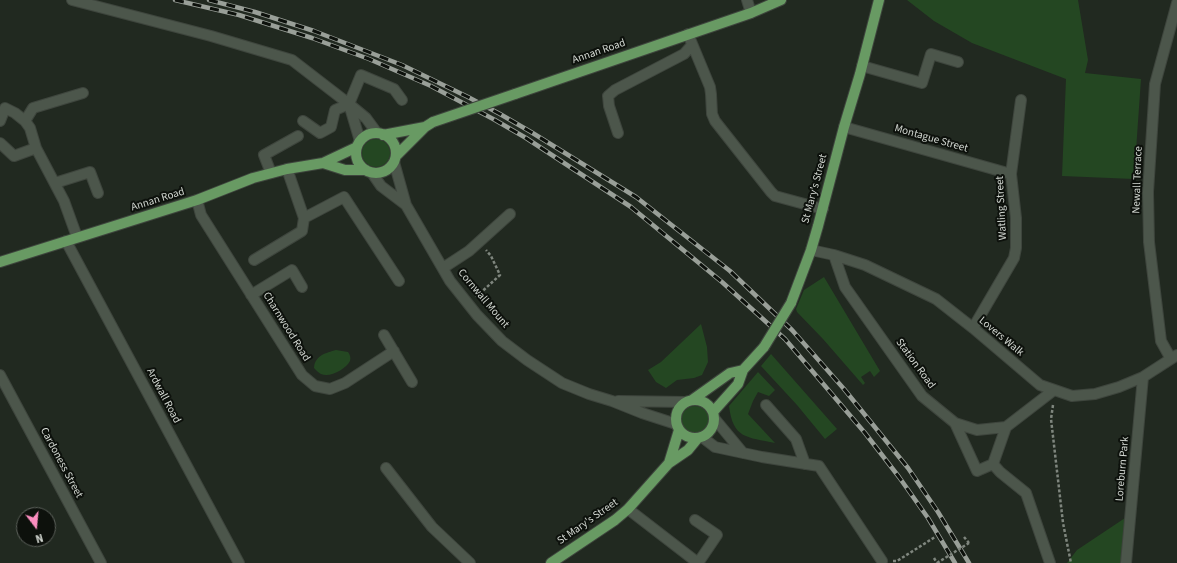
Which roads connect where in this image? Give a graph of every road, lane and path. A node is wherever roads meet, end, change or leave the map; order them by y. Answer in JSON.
{"nodes":[{"id":1,"x":72,"y":0,"type":"edge"},
{"id":2,"x":747,"y":0,"type":"edge"},
{"id":3,"x":781,"y":0,"type":"edge"},
{"id":4,"x":877,"y":2,"type":"edge"},
{"id":5,"x":1176,"y":5,"type":"edge"},
{"id":6,"x":751,"y":13,"type":"junction"},
{"id":7,"x":688,"y":34,"type":"junction"},
{"id":8,"x":692,"y":45,"type":"junction"},
{"id":9,"x":958,"y":62,"type":"dead end"},
{"id":10,"x":862,"y":66,"type":"junction"},
{"id":11,"x":83,"y":93,"type":"dead end"},
{"id":12,"x":402,"y":100,"type":"dead end"},
{"id":13,"x":1021,"y":100,"type":"dead end"},
{"id":14,"x":349,"y":104,"type":"junction"},
{"id":15,"x":25,"y":121,"type":"junction"},
{"id":16,"x":303,"y":121,"type":"dead end"},
{"id":17,"x":0,"y":122,"type":"edge"},
{"id":18,"x":429,"y":124,"type":"junction"},
{"id":19,"x":844,"y":127,"type":"junction"},
{"id":20,"x":380,"y":134,"type":"junction"},
{"id":21,"x":618,"y":134,"type":"dead end"},
{"id":22,"x":298,"y":136,"type":"dead end"},
{"id":23,"x":0,"y":143,"type":"edge"},
{"id":24,"x":358,"y":144,"type":"junction"},
{"id":25,"x":36,"y":148,"type":"junction"},
{"id":26,"x":395,"y":159,"type":"junction"},
{"id":27,"x":323,"y":163,"type":"junction"},
{"id":28,"x":287,"y":169,"type":"junction"},
{"id":29,"x":369,"y":172,"type":"junction"},
{"id":30,"x":271,"y":173,"type":"junction"},
{"id":31,"x":1011,"y":174,"type":"junction"},
{"id":32,"x":55,"y":183,"type":"junction"},
{"id":33,"x":98,"y":193,"type":"dead end"},
{"id":34,"x":197,"y":200,"type":"junction"},
{"id":35,"x":406,"y":205,"type":"junction"},
{"id":36,"x":822,"y":210,"type":"junction"},
{"id":37,"x":510,"y":214,"type":"dead end"},
{"id":38,"x":304,"y":218,"type":"junction"},
{"id":39,"x":77,"y":238,"type":"junction"},
{"id":40,"x":66,"y":241,"type":"junction"},
{"id":41,"x":486,"y":250,"type":"dead end"},
{"id":42,"x":811,"y":250,"type":"junction"},
{"id":43,"x":834,"y":254,"type":"junction"},
{"id":44,"x":254,"y":260,"type":"dead end"},
{"id":45,"x":0,"y":262,"type":"edge"},
{"id":46,"x":443,"y":268,"type":"junction"},
{"id":47,"x":399,"y":281,"type":"dead end"},
{"id":48,"x":302,"y":286,"type":"dead end"},
{"id":49,"x":251,"y":294,"type":"junction"},
{"id":50,"x":478,"y":296,"type":"dead end"},
{"id":51,"x":973,"y":328,"type":"junction"},
{"id":52,"x":384,"y":335,"type":"dead end"},
{"id":53,"x":394,"y":351,"type":"junction"},
{"id":54,"x":1174,"y":357,"type":"edge"},
{"id":55,"x":743,"y":370,"type":"junction"},
{"id":56,"x":0,"y":375,"type":"edge"},
{"id":57,"x":1143,"y":377,"type":"junction"},
{"id":58,"x":412,"y":382,"type":"dead end"},
{"id":59,"x":1054,"y":390,"type":"junction"},
{"id":60,"x":612,"y":401,"type":"junction"},
{"id":61,"x":689,"y":401,"type":"junction"},
{"id":62,"x":766,"y":406,"type":"dead end"},
{"id":63,"x":713,"y":415,"type":"junction"},
{"id":64,"x":955,"y":423,"type":"junction"},
{"id":65,"x":677,"y":427,"type":"junction"},
{"id":66,"x":1006,"y":427,"type":"junction"},
{"id":67,"x":699,"y":438,"type":"junction"},
{"id":68,"x":743,"y":453,"type":"junction"},
{"id":69,"x":669,"y":463,"type":"junction"},
{"id":70,"x":805,"y":464,"type":"junction"},
{"id":71,"x":992,"y":464,"type":"junction"},
{"id":72,"x":386,"y":468,"type":"dead end"},
{"id":73,"x":628,"y":509,"type":"junction"},
{"id":74,"x":695,"y":520,"type":"dead end"},
{"id":75,"x":935,"y":537,"type":"dead end"},
{"id":76,"x":964,"y":537,"type":"dead end"},
{"id":77,"x":934,"y":558,"type":"dead end"},
{"id":78,"x":882,"y":562,"type":"joint"},
{"id":79,"x":100,"y":563,"type":"edge"},
{"id":80,"x":239,"y":563,"type":"edge"},
{"id":81,"x":470,"y":563,"type":"edge"},
{"id":82,"x":551,"y":563,"type":"edge"},
{"id":83,"x":698,"y":563,"type":"edge"},
{"id":84,"x":937,"y":563,"type":"edge"},
{"id":85,"x":1050,"y":563,"type":"edge"},
{"id":86,"x":1071,"y":563,"type":"edge"},
{"id":87,"x":1126,"y":563,"type":"edge"}],
"edges":[{"from":1,"to":14,"type":"street"},
{"from":2,"to":6,"type":"street"},
{"from":3,"to":6,"type":"main road","name":"Annan Road"},
{"from":4,"to":10,"type":"main road","name":"St Mary's Street"},
{"from":5,"to":54,"type":"street","name":"Newall Terrace"},
{"from":6,"to":7,"type":"main road","name":"Annan Road"},
{"from":7,"to":8,"type":"street"},
{"from":7,"to":18,"type":"main road","name":"Annan Road","bridge":true},
{"from":8,"to":21,"type":"street"},
{"from":8,"to":36,"type":"street"},
{"from":9,"to":10,"type":"street"},
{"from":10,"to":19,"type":"main road","name":"St Mary's Street"},
{"from":11,"to":15,"type":"street"},
{"from":12,"to":14,"type":"street"},
{"from":13,"to":31,"type":"street","name":"Watling Street"},
{"from":14,"to":16,"type":"street"},
{"from":14,"to":20,"type":"street"},
{"from":14,"to":24,"type":"street"},
{"from":15,"to":17,"type":"street"},
{"from":15,"to":25,"type":"street"},
{"from":18,"to":20,"type":"main road","name":"Annan Road"},
{"from":18,"to":26,"type":"main road","name":"Annan Road"},
{"from":19,"to":31,"type":"street","name":"Montague Street"},
{"from":19,"to":36,"type":"main road","name":"St Mary's Street"},
{"from":20,"to":24,"type":"main road"},
{"from":20,"to":26,"type":"main road"},
{"from":22,"to":30,"type":"street"},
{"from":23,"to":25,"type":"street"},
{"from":24,"to":27,"type":"main road","name":"Annan Road"},
{"from":24,"to":29,"type":"main road"},
{"from":25,"to":32,"type":"street"},
{"from":26,"to":29,"type":"main road"},
{"from":26,"to":35,"type":"street","name":"Cornwall Mount"},
{"from":27,"to":28,"type":"main road","name":"Annan Road"},
{"from":27,"to":29,"type":"main road","name":"Annan Road"},
{"from":28,"to":30,"type":"main road","name":"Annan Road"},
{"from":28,"to":38,"type":"street"},
{"from":29,"to":35,"type":"street","name":"Cornwall Mount"},
{"from":30,"to":34,"type":"main road","name":"Annan Road"},
{"from":31,"to":51,"type":"street","name":"Watling Street"},
{"from":32,"to":33,"type":"street"},
{"from":32,"to":39,"type":"street"},
{"from":34,"to":39,"type":"main road","name":"Annan Road"},
{"from":34,"to":49,"type":"street","name":"Charnwood Road"},
{"from":35,"to":46,"type":"street","name":"Cornwall Mount"},
{"from":36,"to":42,"type":"main road","name":"St Mary's Street"},
{"from":37,"to":46,"type":"street"},
{"from":38,"to":44,"type":"street"},
{"from":38,"to":47,"type":"street"},
{"from":39,"to":40,"type":"main road","name":"Annan Road"},
{"from":40,"to":45,"type":"main road","name":"Annan Road"},
{"from":40,"to":80,"type":"street","name":"Ardwall Road"},
{"from":41,"to":50,"type":"path"},
{"from":42,"to":43,"type":"street","name":"Lovers Walk"},
{"from":42,"to":55,"type":"main road","name":"St Mary's Street","bridge":true},
{"from":43,"to":51,"type":"street","name":"Lovers Walk"},
{"from":43,"to":64,"type":"street","name":"Station Road"},
{"from":46,"to":60,"type":"street","name":"Cornwall Mount"},
{"from":48,"to":49,"type":"street"},
{"from":49,"to":53,"type":"street","name":"Charnwood Road"},
{"from":51,"to":59,"type":"street","name":"Lovers Walk"},
{"from":52,"to":53,"type":"street"},
{"from":53,"to":58,"type":"street"},
{"from":54,"to":57,"type":"street","name":"Lovers Walk"},
{"from":55,"to":61,"type":"main road","name":"St Mary's Street"},
{"from":55,"to":63,"type":"main road","name":"St Mary's Street"},
{"from":56,"to":79,"type":"street","name":"Cardoness Street"},
{"from":57,"to":59,"type":"street","name":"Lovers Walk"},
{"from":57,"to":87,"type":"street","name":"Loreburn Park"},
{"from":59,"to":66,"type":"street"},
{"from":59,"to":86,"type":"path"},
{"from":60,"to":61,"type":"street","name":"Cornwall Mount"},
{"from":60,"to":65,"type":"street","name":"Cornwall Mount"},
{"from":61,"to":63,"type":"main road"},
{"from":61,"to":65,"type":"main road"},
{"from":62,"to":70,"type":"street"},
{"from":63,"to":67,"type":"main road"},
{"from":63,"to":68,"type":"street"},
{"from":64,"to":66,"type":"street","name":"Station Road"},
{"from":64,"to":71,"type":"street"},
{"from":65,"to":67,"type":"main road"},
{"from":65,"to":69,"type":"main road","name":"St Mary's Street"},
{"from":66,"to":71,"type":"street"},
{"from":67,"to":68,"type":"street"},
{"from":67,"to":69,"type":"main road","name":"St Mary's Street"},
{"from":68,"to":70,"type":"street"},
{"from":69,"to":73,"type":"main road","name":"St Mary's Street"},
{"from":70,"to":78,"type":"street"},
{"from":71,"to":85,"type":"street"},
{"from":72,"to":81,"type":"street"},
{"from":73,"to":82,"type":"main road","name":"St Mary's Street"},
{"from":73,"to":83,"type":"street"},
{"from":74,"to":83,"type":"street"},
{"from":75,"to":78,"type":"path"},
{"from":76,"to":84,"type":"path","bridge":true},
{"from":77,"to":84,"type":"path"}]}
